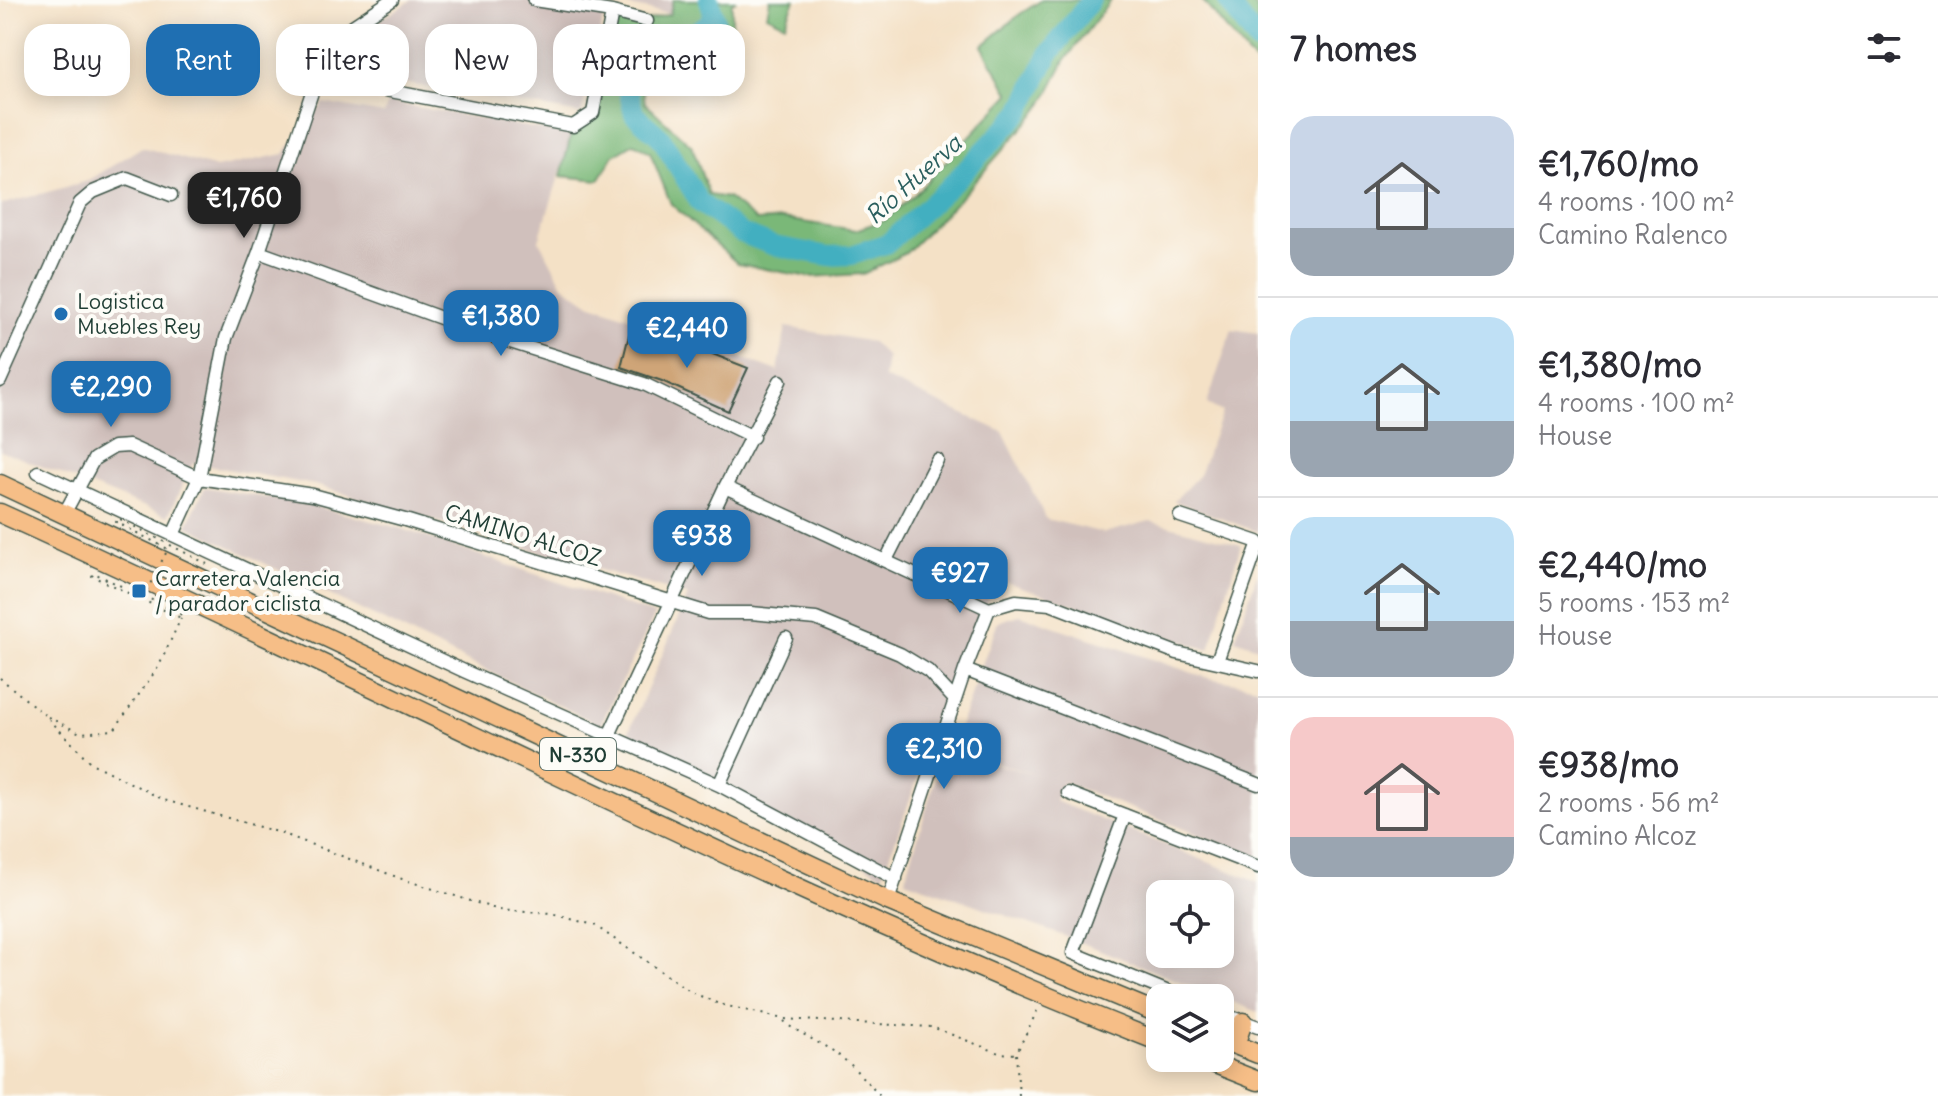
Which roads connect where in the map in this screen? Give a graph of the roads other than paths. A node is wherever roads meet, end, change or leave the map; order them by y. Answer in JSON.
{"nodes":[{"id":1,"x":392,"y":0,"type":"edge"},
{"id":2,"x":534,"y":0,"type":"edge"},
{"id":3,"x":612,"y":12,"type":"junction"},
{"id":4,"x":647,"y":21,"type":"dead end"},
{"id":5,"x":356,"y":24,"type":"edge"},
{"id":6,"x":409,"y":95,"type":"edge"},
{"id":7,"x":311,"y":96,"type":"edge"},
{"id":8,"x":171,"y":195,"type":"dead end"},
{"id":9,"x":259,"y":252,"type":"junction"},
{"id":10,"x":0,"y":381,"type":"edge"},
{"id":11,"x":780,"y":381,"type":"dead end"},
{"id":12,"x":753,"y":437,"type":"junction"},
{"id":13,"x":937,"y":460,"type":"dead end"},
{"id":14,"x":38,"y":472,"type":"dead end"},
{"id":15,"x":199,"y":478,"type":"junction"},
{"id":16,"x":0,"y":484,"type":"edge"},
{"id":17,"x":725,"y":487,"type":"junction"},
{"id":18,"x":77,"y":490,"type":"junction"},
{"id":19,"x":0,"y":513,"type":"edge"},
{"id":20,"x":64,"y":514,"type":"junction"},
{"id":21,"x":1180,"y":516,"type":"dead end"},
{"id":22,"x":173,"y":535,"type":"junction"},
{"id":23,"x":1258,"y":544,"type":"edge"},
{"id":24,"x":886,"y":560,"type":"junction"},
{"id":25,"x":672,"y":600,"type":"junction"},
{"id":26,"x":989,"y":609,"type":"junction"},
{"id":27,"x":786,"y":638,"type":"dead end"},
{"id":28,"x":1217,"y":661,"type":"junction"},
{"id":29,"x":965,"y":670,"type":"junction"},
{"id":30,"x":1258,"y":671,"type":"edge"},
{"id":31,"x":955,"y":700,"type":"junction"},
{"id":32,"x":608,"y":736,"type":"junction"},
{"id":33,"x":596,"y":763,"type":"junction"},
{"id":34,"x":1258,"y":784,"type":"edge"},
{"id":35,"x":719,"y":785,"type":"junction"},
{"id":36,"x":1068,"y":793,"type":"dead end"},
{"id":37,"x":1125,"y":815,"type":"junction"},
{"id":38,"x":1258,"y":867,"type":"edge"},
{"id":39,"x":896,"y":879,"type":"junction"},
{"id":40,"x":888,"y":901,"type":"junction"},
{"id":41,"x":1149,"y":984,"type":"edge"},
{"id":42,"x":1146,"y":1008,"type":"edge"},
{"id":43,"x":1251,"y":1024,"type":"edge"},
{"id":44,"x":1146,"y":1037,"type":"edge"},
{"id":45,"x":1234,"y":1037,"type":"edge"},
{"id":46,"x":1234,"y":1044,"type":"edge"},
{"id":47,"x":1258,"y":1054,"type":"edge"},
{"id":48,"x":1234,"y":1071,"type":"edge"},
{"id":49,"x":1258,"y":1081,"type":"edge"}],
"edges":[{"from":1,"to":5,"type":"street"},
{"from":2,"to":3,"type":"street"},
{"from":3,"to":4,"type":"street"},
{"from":3,"to":6,"type":"street"},
{"from":7,"to":9,"type":"street"},
{"from":8,"to":10,"type":"street"},
{"from":9,"to":12,"type":"street"},
{"from":9,"to":15,"type":"street"},
{"from":11,"to":12,"type":"street"},
{"from":12,"to":17,"type":"street"},
{"from":13,"to":24,"type":"street"},
{"from":14,"to":18,"type":"street"},
{"from":15,"to":18,"type":"street","name":"CAMINO ALCOZ"},
{"from":15,"to":22,"type":"street"},
{"from":15,"to":25,"type":"street","name":"CAMINO ALCOZ"},
{"from":16,"to":20,"type":"highway","number":"N-330"},
{"from":17,"to":24,"type":"street"},
{"from":17,"to":25,"type":"street"},
{"from":18,"to":20,"type":"street","name":"CAMINO ALCOZ"},
{"from":18,"to":22,"type":"street"},
{"from":19,"to":44,"type":"highway","number":"N-330"},
{"from":20,"to":33,"type":"highway","number":"N-330"},
{"from":21,"to":23,"type":"street"},
{"from":22,"to":32,"type":"street"},
{"from":23,"to":28,"type":"street"},
{"from":24,"to":26,"type":"street"},
{"from":25,"to":31,"type":"street","name":"CAMINO ALCOZ"},
{"from":25,"to":32,"type":"street"},
{"from":26,"to":28,"type":"street"},
{"from":26,"to":29,"type":"street"},
{"from":27,"to":35,"type":"street"},
{"from":28,"to":30,"type":"street"},
{"from":29,"to":31,"type":"street"},
{"from":29,"to":34,"type":"street"},
{"from":31,"to":39,"type":"street"},
{"from":32,"to":33,"type":"street"},
{"from":32,"to":35,"type":"street"},
{"from":33,"to":40,"type":"highway","number":"N-330"},
{"from":35,"to":39,"type":"street"},
{"from":36,"to":37,"type":"street"},
{"from":37,"to":38,"type":"street"},
{"from":37,"to":41,"type":"street"},
{"from":39,"to":40,"type":"street"},
{"from":40,"to":42,"type":"highway","number":"N-330"},
{"from":43,"to":45,"type":"highway"},
{"from":46,"to":47,"type":"highway"},
{"from":48,"to":49,"type":"highway"}]}
